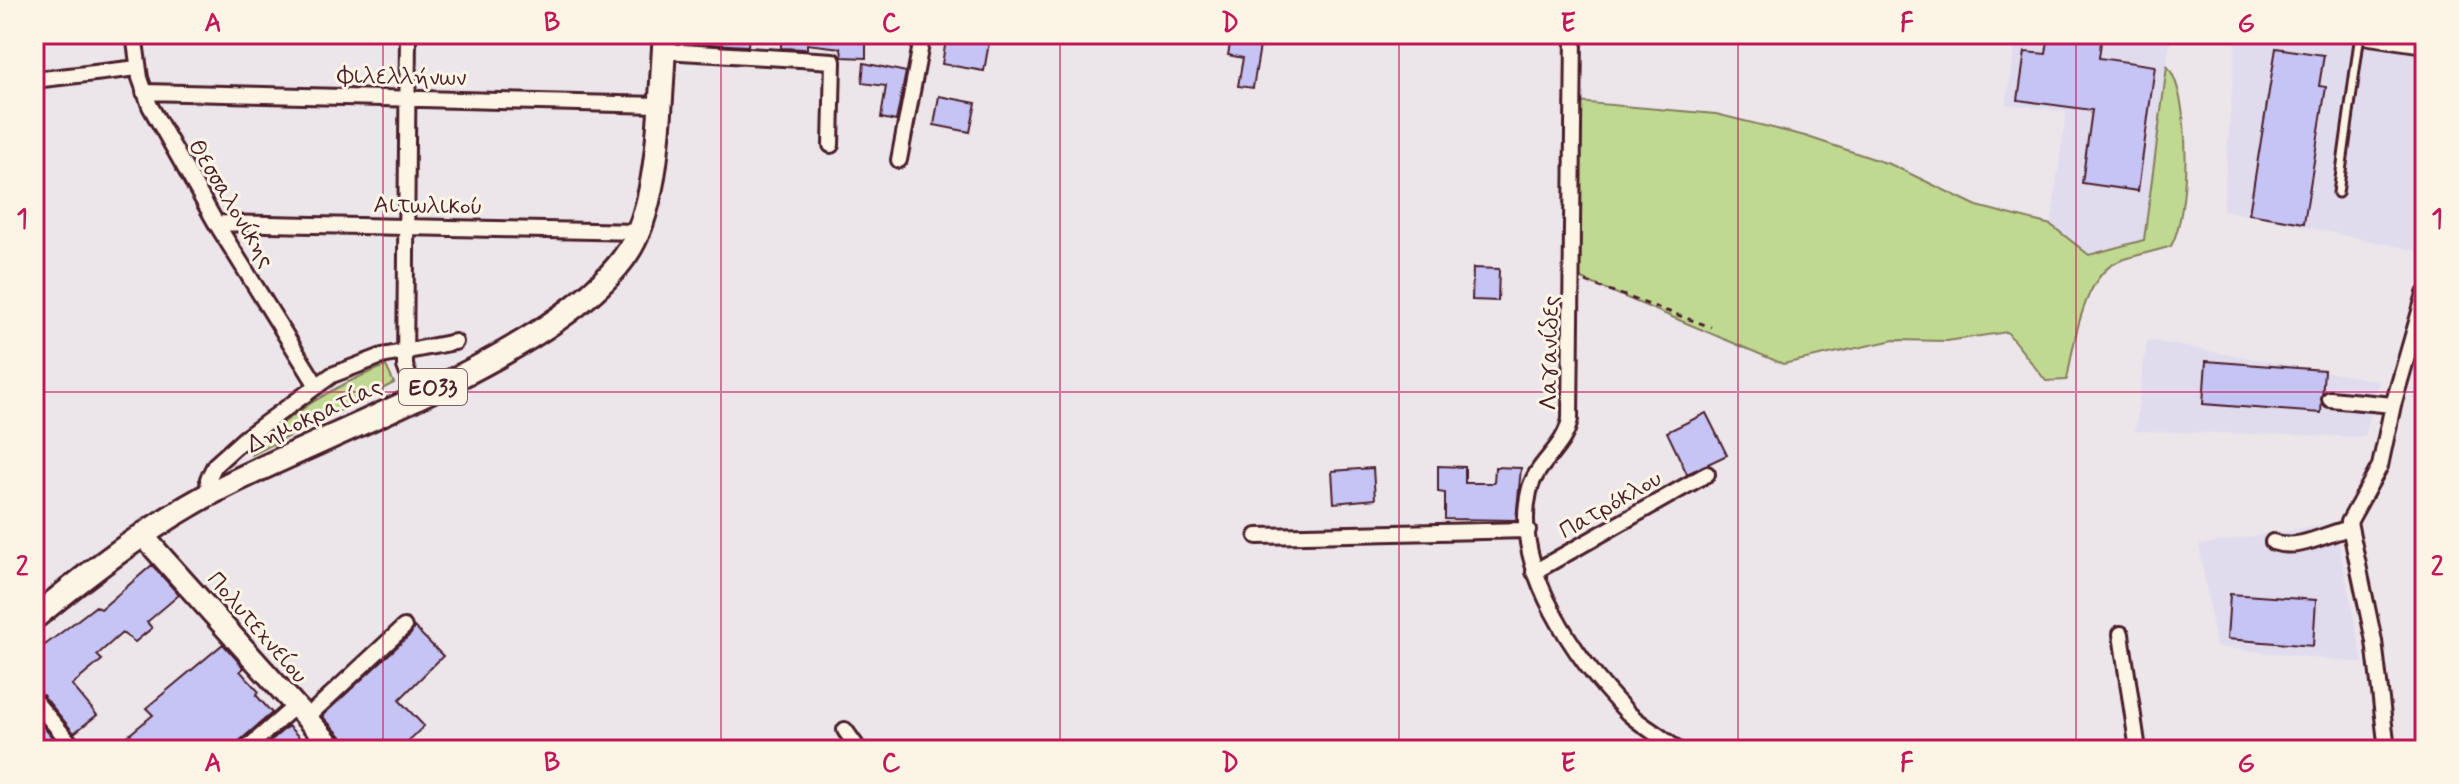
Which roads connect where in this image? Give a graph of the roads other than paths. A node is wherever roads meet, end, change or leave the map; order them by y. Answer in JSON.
{"nodes":[{"id":1,"x":134,"y":34,"type":"edge"},
{"id":2,"x":408,"y":34,"type":"edge"},
{"id":3,"x":923,"y":34,"type":"edge"},
{"id":4,"x":1574,"y":34,"type":"edge"},
{"id":5,"x":2360,"y":34,"type":"edge"},
{"id":6,"x":2370,"y":34,"type":"edge"},
{"id":7,"x":664,"y":42,"type":"edge"},
{"id":8,"x":2425,"y":42,"type":"edge"},
{"id":9,"x":138,"y":68,"type":"junction"},
{"id":10,"x":34,"y":80,"type":"edge"},
{"id":11,"x":144,"y":92,"type":"junction"},
{"id":12,"x":407,"y":98,"type":"junction"},
{"id":13,"x":659,"y":105,"type":"junction"},
{"id":14,"x":831,"y":145,"type":"dead end"},
{"id":15,"x":899,"y":160,"type":"dead end"},
{"id":16,"x":2338,"y":193,"type":"dead end"},
{"id":17,"x":216,"y":223,"type":"junction"},
{"id":18,"x":404,"y":226,"type":"junction"},
{"id":19,"x":638,"y":232,"type":"junction"},
{"id":20,"x":2425,"y":294,"type":"edge"},
{"id":21,"x":455,"y":342,"type":"dead end"},
{"id":22,"x":405,"y":351,"type":"junction"},
{"id":23,"x":316,"y":384,"type":"junction"},
{"id":24,"x":416,"y":396,"type":"junction"},
{"id":25,"x":2330,"y":399,"type":"dead end"},
{"id":26,"x":2393,"y":405,"type":"junction"},
{"id":27,"x":1707,"y":474,"type":"dead end"},
{"id":28,"x":209,"y":494,"type":"junction"},
{"id":29,"x":2350,"y":528,"type":"junction"},
{"id":30,"x":1528,"y":530,"type":"junction"},
{"id":31,"x":1257,"y":536,"type":"dead end"},
{"id":32,"x":144,"y":537,"type":"junction"},
{"id":33,"x":2273,"y":542,"type":"dead end"},
{"id":34,"x":1534,"y":572,"type":"junction"},
{"id":35,"x":34,"y":618,"type":"edge"},
{"id":36,"x":404,"y":627,"type":"dead end"},
{"id":37,"x":2121,"y":634,"type":"dead end"},
{"id":38,"x":34,"y":700,"type":"edge"},
{"id":39,"x":300,"y":713,"type":"junction"},
{"id":40,"x":845,"y":730,"type":"dead end"},
{"id":41,"x":76,"y":750,"type":"edge"},
{"id":42,"x":245,"y":750,"type":"edge"},
{"id":43,"x":335,"y":750,"type":"edge"},
{"id":44,"x":859,"y":750,"type":"edge"},
{"id":45,"x":1677,"y":750,"type":"edge"},
{"id":46,"x":2138,"y":750,"type":"edge"},
{"id":47,"x":2387,"y":750,"type":"edge"}],
"edges":[{"from":1,"to":9,"type":"street","name":"Θεσσαλονίκης"},
{"from":2,"to":12,"type":"street"},
{"from":3,"to":15,"type":"street"},
{"from":4,"to":30,"type":"street","name":"Λαγανίδες"},
{"from":5,"to":16,"type":"lane"},
{"from":6,"to":8,"type":"street"},
{"from":7,"to":13,"type":"main road","name":"Δημοκρατίας","number":"ΕΟ33"},
{"from":7,"to":14,"type":"street"},
{"from":9,"to":10,"type":"street"},
{"from":9,"to":11,"type":"street","name":"Θεσσαλονίκης"},
{"from":11,"to":12,"type":"street","name":"Φιλελλήνων"},
{"from":11,"to":17,"type":"street","name":"Θεσσαλονίκης"},
{"from":12,"to":13,"type":"street","name":"Φιλελλήνων"},
{"from":12,"to":18,"type":"street"},
{"from":13,"to":19,"type":"main road","name":"Δημοκρατίας","number":"ΕΟ33"},
{"from":17,"to":18,"type":"street","name":"Αιτωλικού"},
{"from":17,"to":23,"type":"street","name":"Θεσσαλονίκης"},
{"from":18,"to":19,"type":"street","name":"Αιτωλικού"},
{"from":18,"to":22,"type":"street"},
{"from":19,"to":24,"type":"main road","name":"Δημοκρατίας","number":"ΕΟ33"},
{"from":20,"to":26,"type":"street"},
{"from":21,"to":22,"type":"street"},
{"from":22,"to":23,"type":"street"},
{"from":22,"to":24,"type":"street"},
{"from":23,"to":28,"type":"street"},
{"from":24,"to":28,"type":"main road","name":"Δημοκρατίας","number":"ΕΟ33"},
{"from":25,"to":26,"type":"street"},
{"from":26,"to":29,"type":"street"},
{"from":27,"to":34,"type":"street","name":"Πατρόκλου"},
{"from":28,"to":32,"type":"main road","name":"Δημοκρατίας","number":"ΕΟ33"},
{"from":29,"to":33,"type":"street"},
{"from":29,"to":47,"type":"street"},
{"from":30,"to":31,"type":"street"},
{"from":30,"to":34,"type":"street","name":"Λαγανίδες"},
{"from":32,"to":35,"type":"main road","name":"Δημοκρατίας","number":"ΕΟ33"},
{"from":32,"to":39,"type":"street","name":"Πολυτεχνείου"},
{"from":34,"to":45,"type":"street","name":"Λαγανίδες"},
{"from":36,"to":39,"type":"street"},
{"from":37,"to":46,"type":"street"},
{"from":38,"to":41,"type":"street"},
{"from":39,"to":42,"type":"street"},
{"from":39,"to":43,"type":"street","name":"Πολυτεχνείου"},
{"from":40,"to":44,"type":"street"}]}
